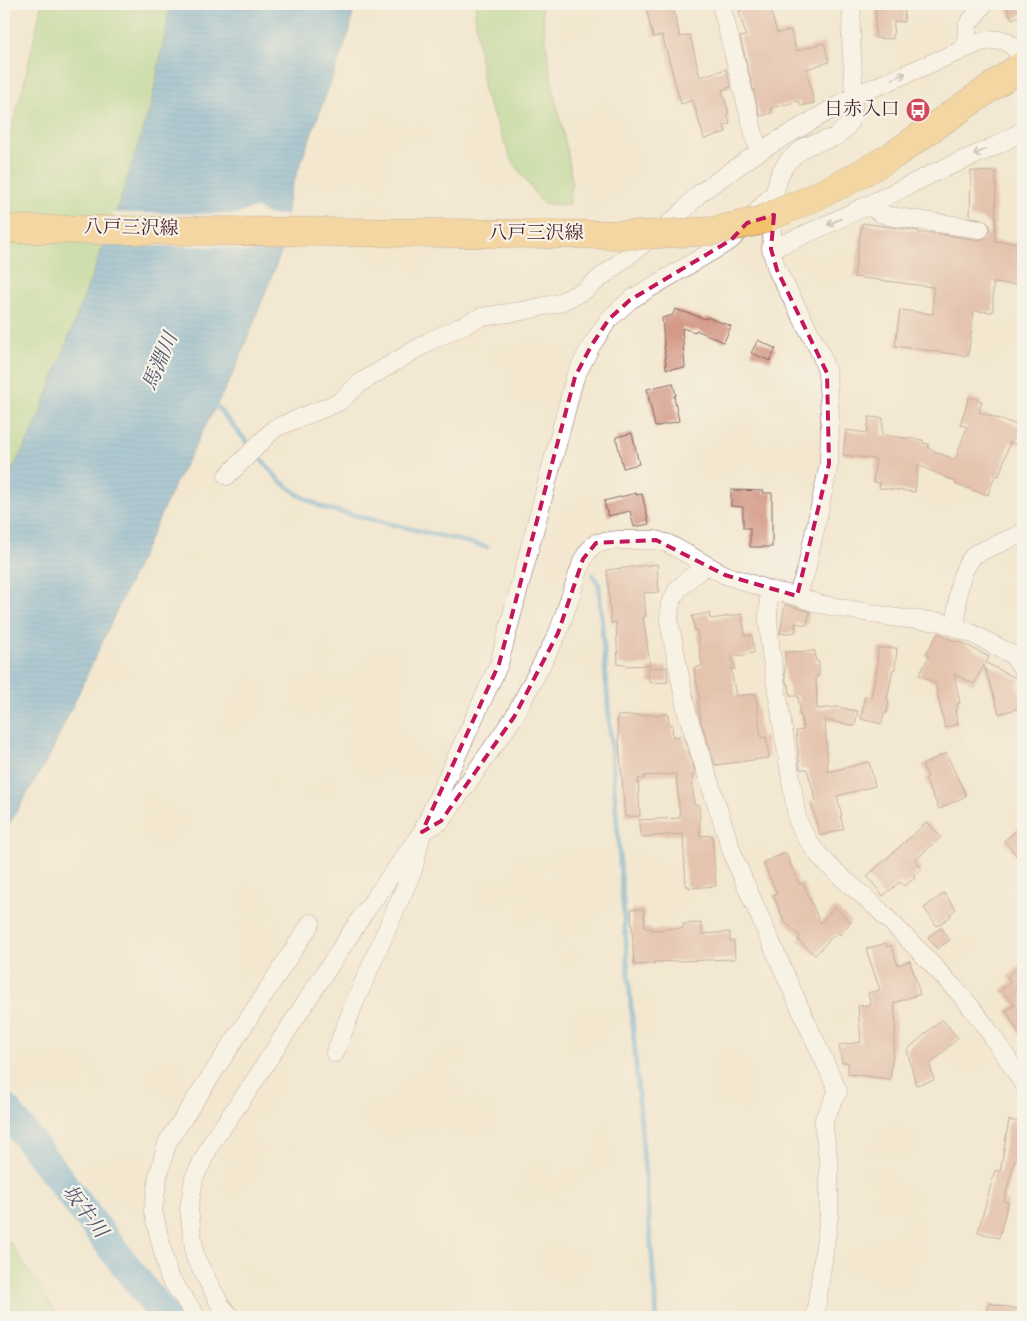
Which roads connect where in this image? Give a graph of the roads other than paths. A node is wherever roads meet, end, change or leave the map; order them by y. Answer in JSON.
{"nodes":[{"id":1,"x":721,"y":4,"type":"edge"},
{"id":2,"x":852,"y":4,"type":"edge"},
{"id":3,"x":984,"y":4,"type":"edge"},
{"id":4,"x":965,"y":48,"type":"junction"},
{"id":5,"x":1023,"y":59,"type":"edge"},
{"id":6,"x":1023,"y":66,"type":"edge"},
{"id":7,"x":854,"y":96,"type":"junction"},
{"id":8,"x":1023,"y":130,"type":"edge"},
{"id":9,"x":760,"y":151,"type":"junction"},
{"id":10,"x":776,"y":192,"type":"junction"},
{"id":11,"x":869,"y":205,"type":"junction"},
{"id":12,"x":4,"y":229,"type":"edge"},
{"id":13,"x":980,"y":229,"type":"dead end"},
{"id":14,"x":771,"y":248,"type":"junction"},
{"id":15,"x":227,"y":476,"type":"dead end"},
{"id":16,"x":1023,"y":533,"type":"edge"},
{"id":17,"x":707,"y":565,"type":"junction"},
{"id":18,"x":769,"y":590,"type":"junction"},
{"id":19,"x":797,"y":596,"type":"junction"},
{"id":20,"x":956,"y":628,"type":"junction"},
{"id":21,"x":1023,"y":669,"type":"edge"},
{"id":22,"x":422,"y":832,"type":"junction"},
{"id":23,"x":311,"y":923,"type":"dead end"},
{"id":24,"x":334,"y":1053,"type":"dead end"},
{"id":25,"x":1023,"y":1083,"type":"edge"},
{"id":26,"x":198,"y":1317,"type":"edge"},
{"id":27,"x":231,"y":1317,"type":"edge"},
{"id":28,"x":815,"y":1317,"type":"edge"}],
"edges":[{"from":1,"to":9,"type":"street"},
{"from":2,"to":7,"type":"street"},
{"from":3,"to":4,"type":"street"},
{"from":4,"to":5,"type":"street"},
{"from":7,"to":4,"type":"street","one_way":true},
{"from":6,"to":12,"type":"main road","name":"八戸三沢線","bridge":true},
{"from":7,"to":9,"type":"street"},
{"from":7,"to":10,"type":"street"},
{"from":8,"to":11,"type":"street","one_way":true},
{"from":9,"to":15,"type":"street"},
{"from":10,"to":14,"type":"street"},
{"from":10,"to":22,"type":"street"},
{"from":11,"to":13,"type":"street"},
{"from":11,"to":14,"type":"street","one_way":true},
{"from":14,"to":19,"type":"street"},
{"from":16,"to":20,"type":"street"},
{"from":17,"to":18,"type":"street"},
{"from":17,"to":22,"type":"street"},
{"from":17,"to":28,"type":"street"},
{"from":18,"to":19,"type":"street"},
{"from":18,"to":25,"type":"street"},
{"from":19,"to":20,"type":"street"},
{"from":20,"to":21,"type":"street"},
{"from":22,"to":24,"type":"street"},
{"from":22,"to":27,"type":"street"},
{"from":23,"to":26,"type":"street"}]}
